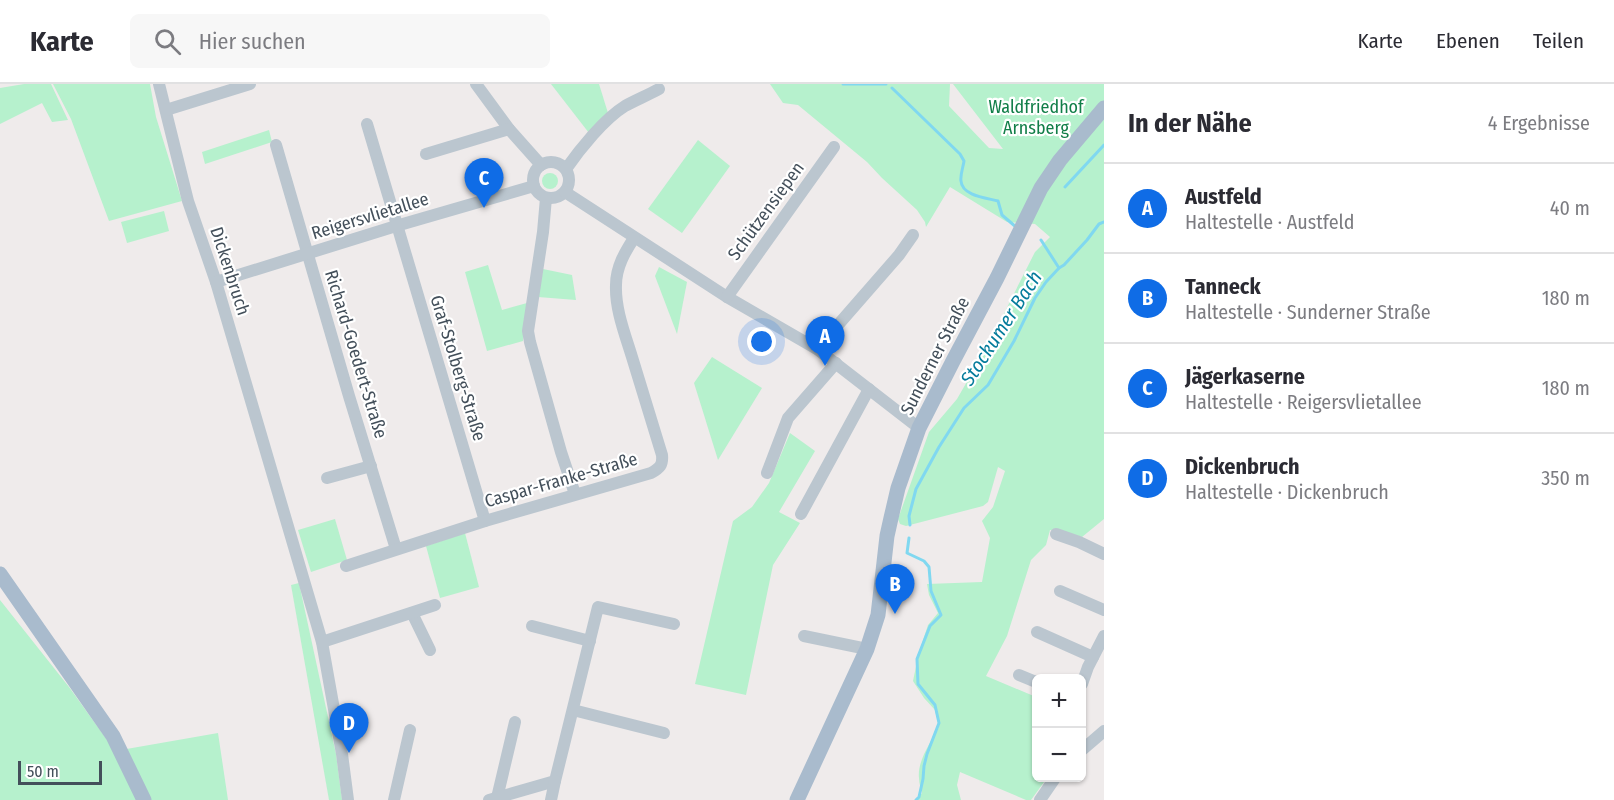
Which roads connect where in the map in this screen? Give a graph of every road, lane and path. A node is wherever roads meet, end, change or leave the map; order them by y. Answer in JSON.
{"nodes":[{"id":1,"x":159,"y":84,"type":"edge"},
{"id":2,"x":250,"y":84,"type":"edge"},
{"id":3,"x":476,"y":84,"type":"edge"},
{"id":4,"x":659,"y":89,"type":"dead end"},
{"id":5,"x":1104,"y":108,"type":"edge"},
{"id":6,"x":166,"y":110,"type":"junction"},
{"id":7,"x":367,"y":124,"type":"dead end"},
{"id":8,"x":509,"y":129,"type":"junction"},
{"id":9,"x":276,"y":145,"type":"dead end"},
{"id":10,"x":834,"y":147,"type":"dead end"},
{"id":11,"x":426,"y":154,"type":"dead end"},
{"id":12,"x":541,"y":165,"type":"junction"},
{"id":13,"x":566,"y":169,"type":"junction"},
{"id":14,"x":534,"y":186,"type":"junction"},
{"id":15,"x":565,"y":192,"type":"junction"},
{"id":16,"x":546,"y":198,"type":"junction"},
{"id":17,"x":396,"y":226,"type":"junction"},
{"id":18,"x":913,"y":235,"type":"dead end"},
{"id":19,"x":634,"y":238,"type":"junction"},
{"id":20,"x":307,"y":253,"type":"junction"},
{"id":21,"x":216,"y":282,"type":"junction"},
{"id":22,"x":727,"y":297,"type":"junction"},
{"id":23,"x":817,"y":349,"type":"junction"},
{"id":24,"x":836,"y":363,"type":"junction"},
{"id":25,"x":869,"y":389,"type":"junction"},
{"id":26,"x":919,"y":428,"type":"junction"},
{"id":27,"x":371,"y":466,"type":"junction"},
{"id":28,"x":767,"y":473,"type":"dead end"},
{"id":29,"x":327,"y":478,"type":"dead end"},
{"id":30,"x":575,"y":494,"type":"junction"},
{"id":31,"x":801,"y":514,"type":"dead end"},
{"id":32,"x":485,"y":521,"type":"junction"},
{"id":33,"x":1056,"y":534,"type":"dead end"},
{"id":34,"x":396,"y":549,"type":"junction"},
{"id":35,"x":1104,"y":554,"type":"edge"},
{"id":36,"x":346,"y":566,"type":"dead end"},
{"id":37,"x":0,"y":574,"type":"edge"},
{"id":38,"x":1060,"y":591,"type":"dead end"},
{"id":39,"x":435,"y":605,"type":"dead end"},
{"id":40,"x":1104,"y":610,"type":"edge"},
{"id":41,"x":412,"y":614,"type":"junction"},
{"id":42,"x":674,"y":624,"type":"dead end"},
{"id":43,"x":532,"y":626,"type":"dead end"},
{"id":44,"x":1037,"y":632,"type":"dead end"},
{"id":45,"x":804,"y":636,"type":"dead end"},
{"id":46,"x":1104,"y":636,"type":"edge"},
{"id":47,"x":590,"y":641,"type":"junction"},
{"id":48,"x":322,"y":642,"type":"junction"},
{"id":49,"x":867,"y":649,"type":"junction"},
{"id":50,"x":430,"y":650,"type":"dead end"},
{"id":51,"x":1093,"y":657,"type":"junction"},
{"id":52,"x":1086,"y":674,"type":"edge"},
{"id":53,"x":1019,"y":675,"type":"dead end"},
{"id":54,"x":1032,"y":680,"type":"edge"},
{"id":55,"x":573,"y":710,"type":"junction"},
{"id":56,"x":515,"y":722,"type":"dead end"},
{"id":57,"x":410,"y":730,"type":"dead end"},
{"id":58,"x":1104,"y":731,"type":"edge"},
{"id":59,"x":664,"y":733,"type":"dead end"},
{"id":60,"x":1086,"y":747,"type":"edge"},
{"id":61,"x":555,"y":781,"type":"junction"},
{"id":62,"x":1052,"y":782,"type":"edge"},
{"id":63,"x":493,"y":799,"type":"edge"},
{"id":64,"x":144,"y":800,"type":"edge"},
{"id":65,"x":348,"y":800,"type":"edge"},
{"id":66,"x":394,"y":800,"type":"edge"},
{"id":67,"x":550,"y":800,"type":"edge"},
{"id":68,"x":796,"y":800,"type":"edge"},
{"id":69,"x":1040,"y":800,"type":"edge"}],
"edges":[{"from":1,"to":6,"type":"street","name":"Dickenbruch"},
{"from":2,"to":6,"type":"street"},
{"from":3,"to":8,"type":"street"},
{"from":4,"to":13,"type":"street"},
{"from":5,"to":26,"type":"main road","name":"Sunderner Straße"},
{"from":6,"to":21,"type":"street","name":"Dickenbruch"},
{"from":7,"to":17,"type":"street","name":"Graf-Stolberg-Straße"},
{"from":8,"to":11,"type":"street"},
{"from":8,"to":12,"type":"street"},
{"from":9,"to":20,"type":"street","name":"Richard-Goedert-Straße"},
{"from":10,"to":22,"type":"street","name":"Schützensiepen"},
{"from":12,"to":13,"type":"street"},
{"from":12,"to":14,"type":"street"},
{"from":13,"to":15,"type":"street"},
{"from":14,"to":16,"type":"street"},
{"from":14,"to":17,"type":"street","name":"Reigersvlietallee"},
{"from":15,"to":16,"type":"street"},
{"from":15,"to":19,"type":"street"},
{"from":16,"to":30,"type":"street"},
{"from":17,"to":20,"type":"street","name":"Reigersvlietallee"},
{"from":17,"to":32,"type":"street","name":"Graf-Stolberg-Straße"},
{"from":18,"to":23,"type":"street"},
{"from":19,"to":22,"type":"street"},
{"from":19,"to":30,"type":"street","name":"Caspar-Franke-Straße"},
{"from":20,"to":21,"type":"street","name":"Reigersvlietallee"},
{"from":20,"to":27,"type":"street","name":"Richard-Goedert-Straße"},
{"from":21,"to":48,"type":"street","name":"Dickenbruch"},
{"from":22,"to":23,"type":"street"},
{"from":23,"to":24,"type":"street"},
{"from":24,"to":25,"type":"street"},
{"from":24,"to":28,"type":"street"},
{"from":25,"to":26,"type":"street"},
{"from":25,"to":31,"type":"street"},
{"from":26,"to":49,"type":"main road","name":"Sunderner Straße"},
{"from":27,"to":29,"type":"street","name":"Richard-Goedert-Straße"},
{"from":27,"to":34,"type":"street","name":"Richard-Goedert-Straße"},
{"from":30,"to":32,"type":"street","name":"Caspar-Franke-Straße"},
{"from":32,"to":34,"type":"street","name":"Caspar-Franke-Straße"},
{"from":33,"to":35,"type":"street"},
{"from":34,"to":36,"type":"street","name":"Caspar-Franke-Straße"},
{"from":37,"to":64,"type":"main road"},
{"from":38,"to":40,"type":"street"},
{"from":39,"to":41,"type":"street"},
{"from":41,"to":48,"type":"street"},
{"from":41,"to":50,"type":"street"},
{"from":42,"to":47,"type":"street"},
{"from":43,"to":47,"type":"street"},
{"from":44,"to":51,"type":"street"},
{"from":45,"to":49,"type":"street"},
{"from":46,"to":51,"type":"street"},
{"from":47,"to":55,"type":"street"},
{"from":48,"to":65,"type":"street","name":"Dickenbruch"},
{"from":49,"to":68,"type":"main road","name":"Sunderner Straße"},
{"from":51,"to":52,"type":"street"},
{"from":53,"to":54,"type":"street"},
{"from":55,"to":59,"type":"street"},
{"from":55,"to":61,"type":"street"},
{"from":56,"to":63,"type":"street"},
{"from":57,"to":66,"type":"street"},
{"from":58,"to":60,"type":"street"},
{"from":61,"to":63,"type":"street"},
{"from":61,"to":67,"type":"street"},
{"from":62,"to":69,"type":"street"}]}
